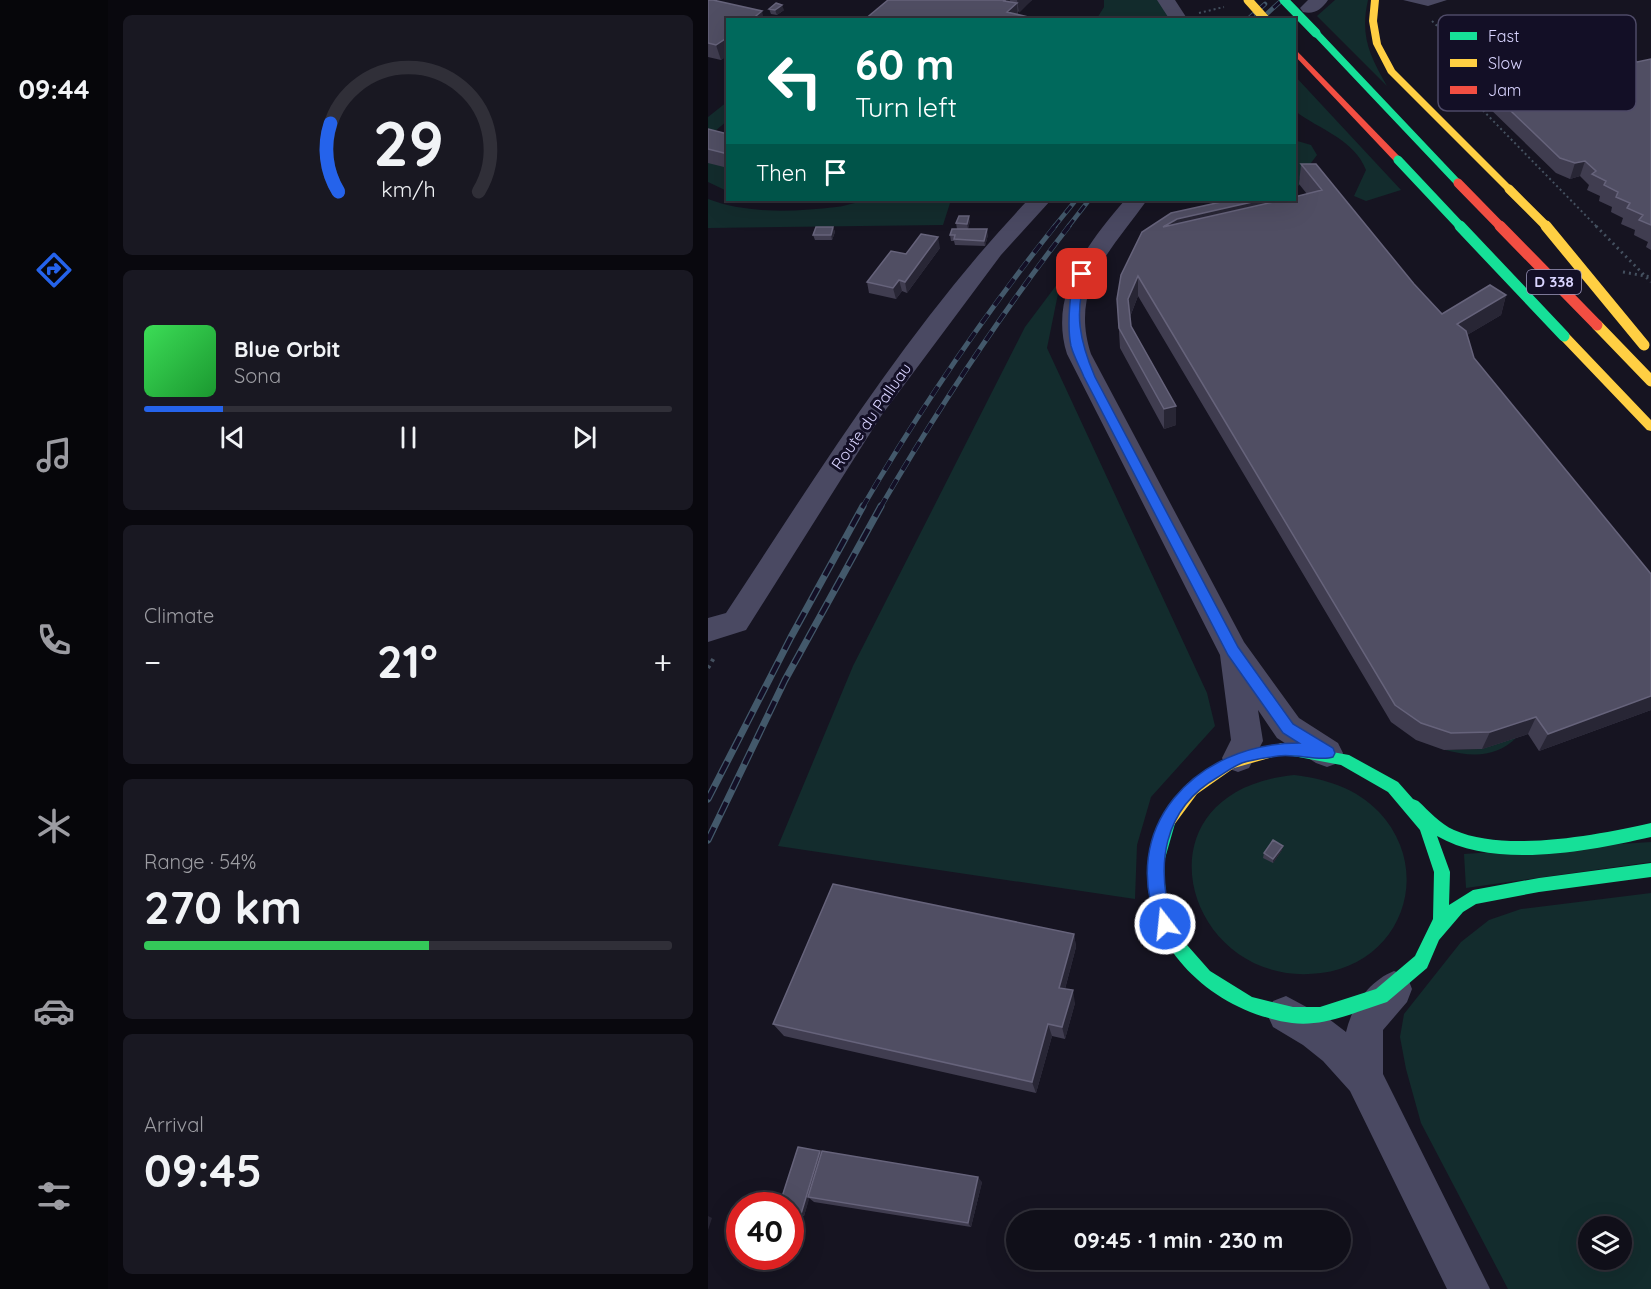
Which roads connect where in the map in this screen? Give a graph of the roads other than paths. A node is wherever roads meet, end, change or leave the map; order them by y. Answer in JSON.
{"nodes":[{"id":1,"x":1166,"y":0,"type":"edge"},
{"id":2,"x":1248,"y":0,"type":"edge"},
{"id":3,"x":1284,"y":0,"type":"edge"},
{"id":4,"x":1375,"y":0,"type":"edge"},
{"id":5,"x":1407,"y":0,"type":"edge"},
{"id":6,"x":1443,"y":0,"type":"edge"},
{"id":7,"x":1185,"y":17,"type":"edge"},
{"id":8,"x":1264,"y":18,"type":"edge"},
{"id":9,"x":1296,"y":51,"type":"edge"},
{"id":10,"x":1039,"y":201,"type":"edge"},
{"id":11,"x":1135,"y":201,"type":"edge"},
{"id":12,"x":1651,"y":353,"type":"edge"},
{"id":13,"x":1651,"y":381,"type":"edge"},
{"id":14,"x":1647,"y":433,"type":"edge"},
{"id":15,"x":708,"y":630,"type":"edge"},
{"id":16,"x":1233,"y":651,"type":"junction"},
{"id":17,"x":1327,"y":753,"type":"junction"},
{"id":18,"x":1238,"y":758,"type":"junction"},
{"id":19,"x":1413,"y":806,"type":"junction"},
{"id":20,"x":1651,"y":830,"type":"edge"},
{"id":21,"x":1651,"y":870,"type":"edge"},
{"id":22,"x":1436,"y":934,"type":"junction"},
{"id":23,"x":1397,"y":987,"type":"junction"},
{"id":24,"x":1286,"y":1014,"type":"junction"},
{"id":25,"x":1364,"y":1077,"type":"junction"},
{"id":26,"x":1469,"y":1289,"type":"edge"}],
"edges":[{"from":1,"to":7,"type":"street"},
{"from":2,"to":8,"type":"main road","bridge":true},
{"from":3,"to":13,"type":"main road","number":"D 338","bridge":true},
{"from":4,"to":12,"type":"main road","bridge":true},
{"from":5,"to":6,"type":"lane"},
{"from":9,"to":14,"type":"main road","number":"D 338","bridge":true},
{"from":10,"to":15,"type":"street","name":"Route du Palluau"},
{"from":11,"to":16,"type":"street"},
{"from":16,"to":17,"type":"street"},
{"from":16,"to":18,"type":"street"},
{"from":17,"to":18,"type":"main road"},
{"from":17,"to":19,"type":"main road"},
{"from":18,"to":24,"type":"main road"},
{"from":19,"to":20,"type":"main road"},
{"from":19,"to":22,"type":"main road"},
{"from":21,"to":22,"type":"main road"},
{"from":22,"to":23,"type":"main road"},
{"from":23,"to":24,"type":"main road"},
{"from":23,"to":25,"type":"street"},
{"from":24,"to":25,"type":"street"},
{"from":25,"to":26,"type":"street"}]}
